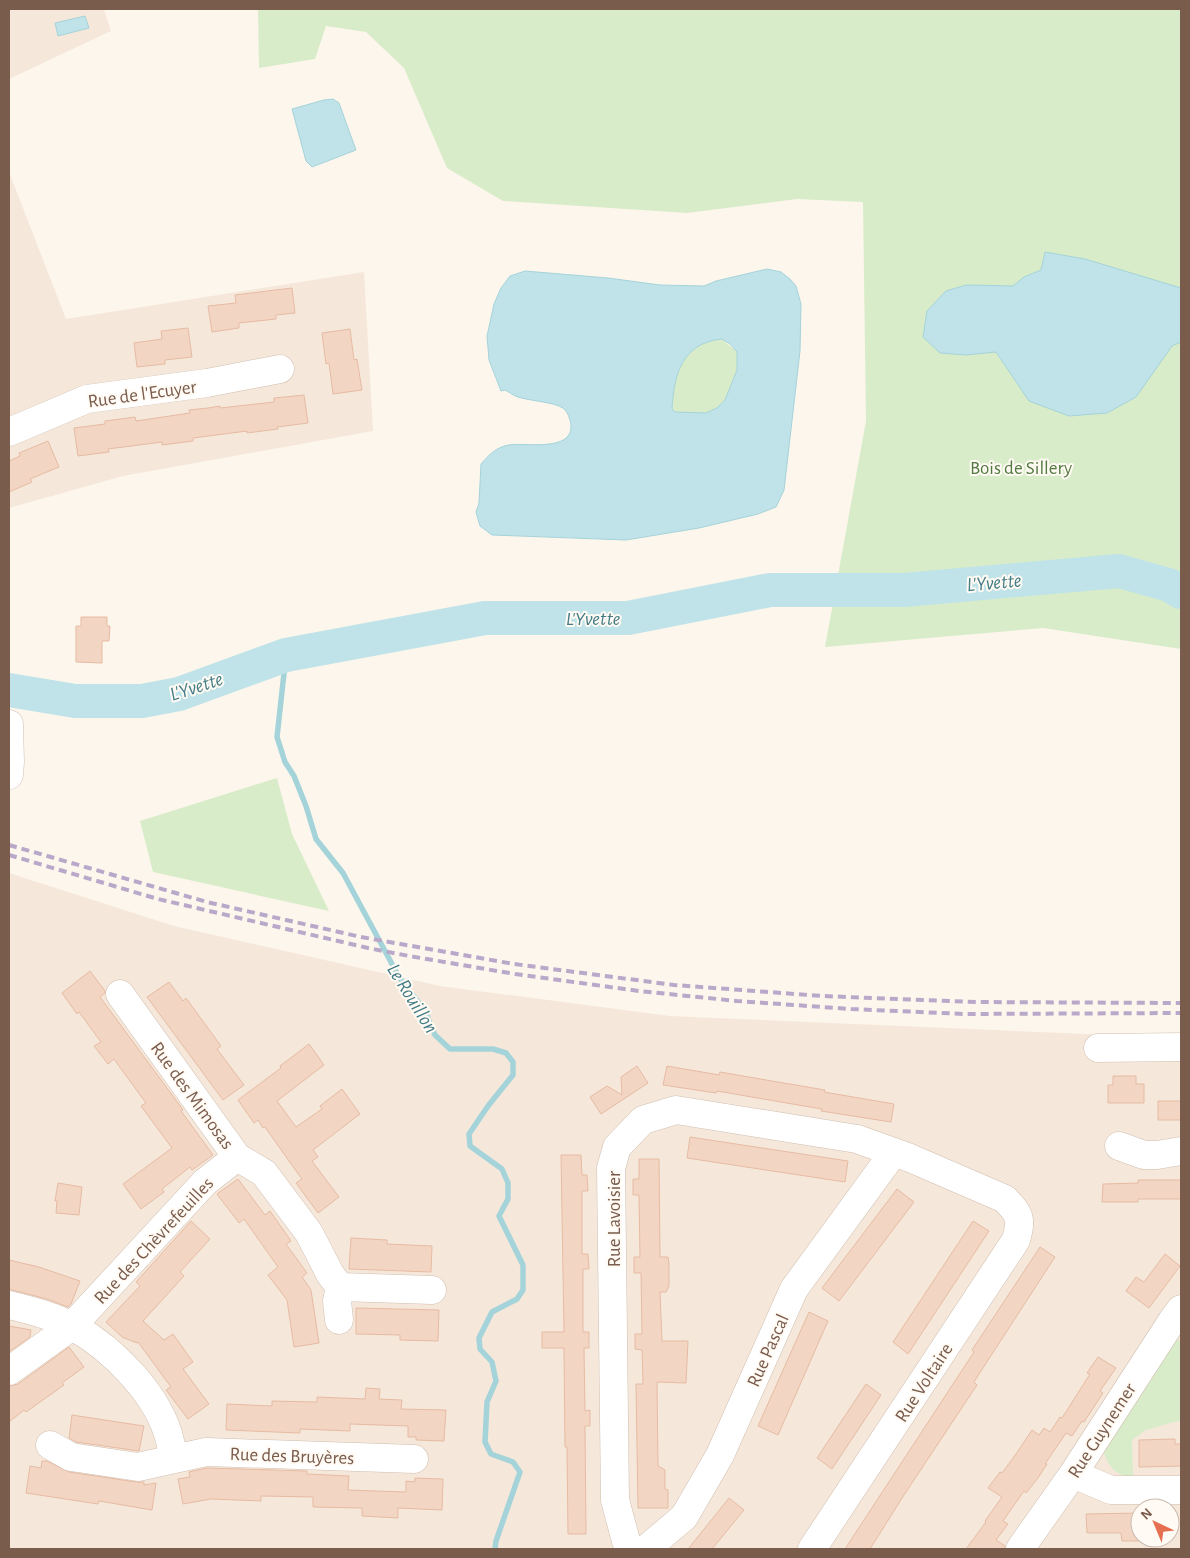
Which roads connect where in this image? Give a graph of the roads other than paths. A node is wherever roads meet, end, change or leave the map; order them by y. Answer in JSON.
{"nodes":[{"id":1,"x":280,"y":369,"type":"dead end"},
{"id":2,"x":9,"y":432,"type":"edge"},
{"id":3,"x":9,"y":724,"type":"edge"},
{"id":4,"x":9,"y":775,"type":"edge"},
{"id":5,"x":120,"y":994,"type":"dead end"},
{"id":6,"x":1181,"y":1047,"type":"edge"},
{"id":7,"x":1098,"y":1048,"type":"dead end"},
{"id":8,"x":1119,"y":1146,"type":"dead end"},
{"id":9,"x":1181,"y":1151,"type":"edge"},
{"id":10,"x":894,"y":1152,"type":"junction"},
{"id":11,"x":237,"y":1156,"type":"junction"},
{"id":12,"x":1016,"y":1211,"type":"joint"},
{"id":13,"x":340,"y":1287,"type":"junction"},
{"id":14,"x":432,"y":1290,"type":"dead end"},
{"id":15,"x":9,"y":1304,"type":"edge"},
{"id":16,"x":1181,"y":1309,"type":"edge"},
{"id":17,"x":339,"y":1320,"type":"dead end"},
{"id":18,"x":72,"y":1326,"type":"junction"},
{"id":19,"x":9,"y":1371,"type":"edge"},
{"id":20,"x":50,"y":1445,"type":"dead end"},
{"id":21,"x":414,"y":1459,"type":"dead end"},
{"id":22,"x":170,"y":1460,"type":"junction"},
{"id":23,"x":1073,"y":1474,"type":"junction"},
{"id":24,"x":1181,"y":1490,"type":"edge"},
{"id":25,"x":633,"y":1547,"type":"edge"},
{"id":26,"x":812,"y":1549,"type":"edge"},
{"id":27,"x":1020,"y":1549,"type":"edge"}],
"edges":[{"from":1,"to":2,"type":"street","name":"Rue de l'Ecuyer"},
{"from":3,"to":4,"type":"street"},
{"from":5,"to":11,"type":"street","name":"Rue des Mimosas"},
{"from":6,"to":7,"type":"street"},
{"from":8,"to":9,"type":"street"},
{"from":10,"to":12,"type":"street","name":"Rue Lavoisier"},
{"from":10,"to":25,"type":"street","name":"Rue Pascal"},
{"from":10,"to":25,"type":"street","name":"Rue Lavoisier"},
{"from":11,"to":13,"type":"street","name":"Rue des Mimosas"},
{"from":11,"to":18,"type":"street","name":"Rue des Chèvrefeuilles"},
{"from":12,"to":26,"type":"street","name":"Rue Voltaire"},
{"from":13,"to":14,"type":"street"},
{"from":13,"to":17,"type":"street"},
{"from":15,"to":18,"type":"street"},
{"from":16,"to":23,"type":"street","name":"Rue Guynemer"},
{"from":18,"to":19,"type":"street","name":"Rue des Chèvrefeuilles"},
{"from":18,"to":22,"type":"street"},
{"from":20,"to":22,"type":"street","name":"Rue des Bruyères"},
{"from":21,"to":22,"type":"street","name":"Rue des Bruyères"},
{"from":23,"to":24,"type":"street"},
{"from":23,"to":27,"type":"street","name":"Rue Guynemer"}]}
